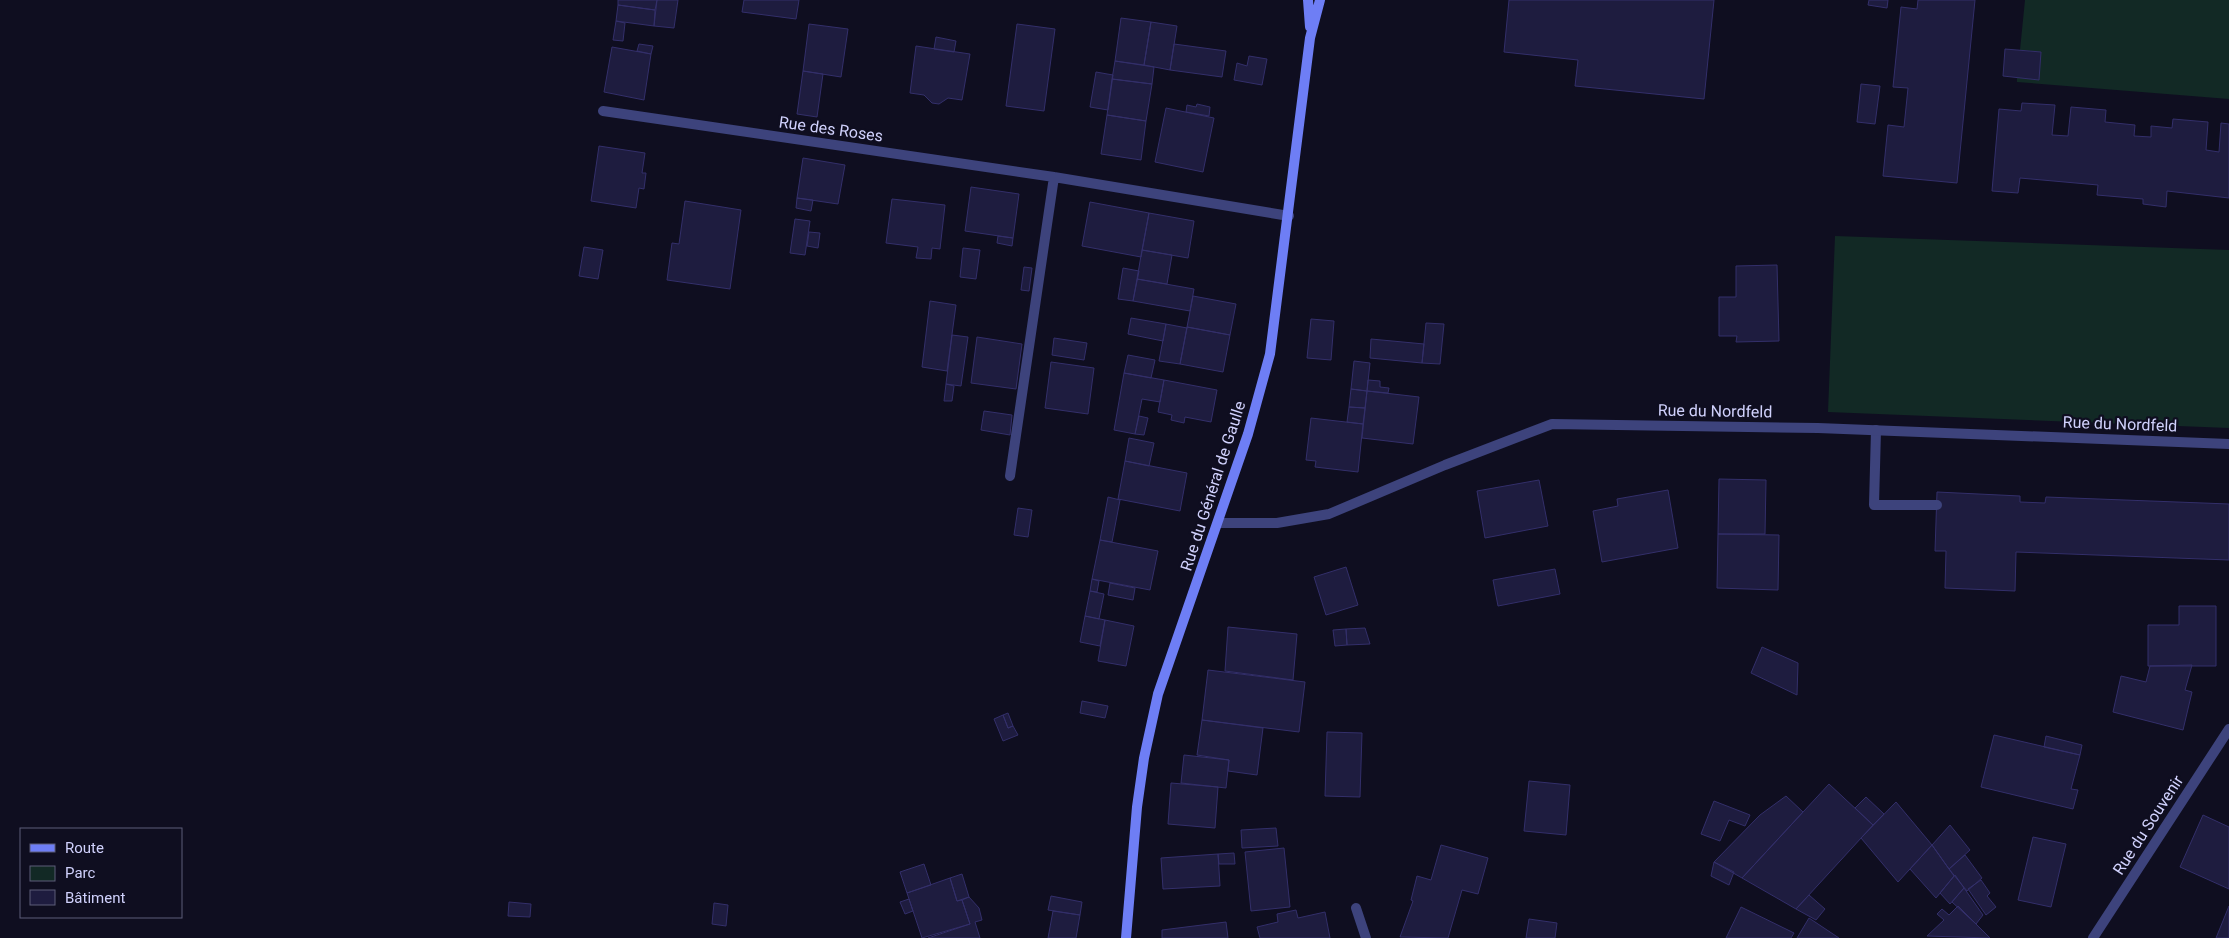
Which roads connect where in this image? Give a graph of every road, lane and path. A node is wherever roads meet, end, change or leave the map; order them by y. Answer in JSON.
{"nodes":[{"id":1,"x":1308,"y":0,"type":"edge"},
{"id":2,"x":1320,"y":0,"type":"edge"},
{"id":3,"x":1310,"y":38,"type":"junction"},
{"id":4,"x":603,"y":111,"type":"dead end"},
{"id":5,"x":1054,"y":176,"type":"junction"},
{"id":6,"x":1289,"y":216,"type":"junction"},
{"id":7,"x":1876,"y":430,"type":"junction"},
{"id":8,"x":2229,"y":444,"type":"edge"},
{"id":9,"x":1010,"y":476,"type":"dead end"},
{"id":10,"x":1937,"y":506,"type":"dead end"},
{"id":11,"x":1218,"y":523,"type":"junction"},
{"id":12,"x":2229,"y":729,"type":"edge"},
{"id":13,"x":1356,"y":908,"type":"dead end"},
{"id":14,"x":1126,"y":938,"type":"edge"},
{"id":15,"x":1366,"y":938,"type":"edge"},
{"id":16,"x":2093,"y":938,"type":"edge"}],
"edges":[{"from":1,"to":3,"type":"main road","name":"Rue du Général de Gaulle"},
{"from":2,"to":3,"type":"main road","name":"Rue du Général de Gaulle"},
{"from":3,"to":6,"type":"main road","name":"Rue du Général de Gaulle"},
{"from":4,"to":5,"type":"street","name":"Rue des Roses"},
{"from":5,"to":6,"type":"street","name":"Rue des Roses"},
{"from":5,"to":9,"type":"street"},
{"from":6,"to":11,"type":"main road","name":"Rue du Général de Gaulle"},
{"from":7,"to":8,"type":"street","name":"Rue du Nordfeld"},
{"from":7,"to":10,"type":"street"},
{"from":7,"to":11,"type":"street","name":"Rue du Nordfeld"},
{"from":11,"to":14,"type":"main road","name":"Rue du Général de Gaulle"},
{"from":12,"to":16,"type":"street","name":"Rue du Souvenir"},
{"from":13,"to":15,"type":"street"}]}
